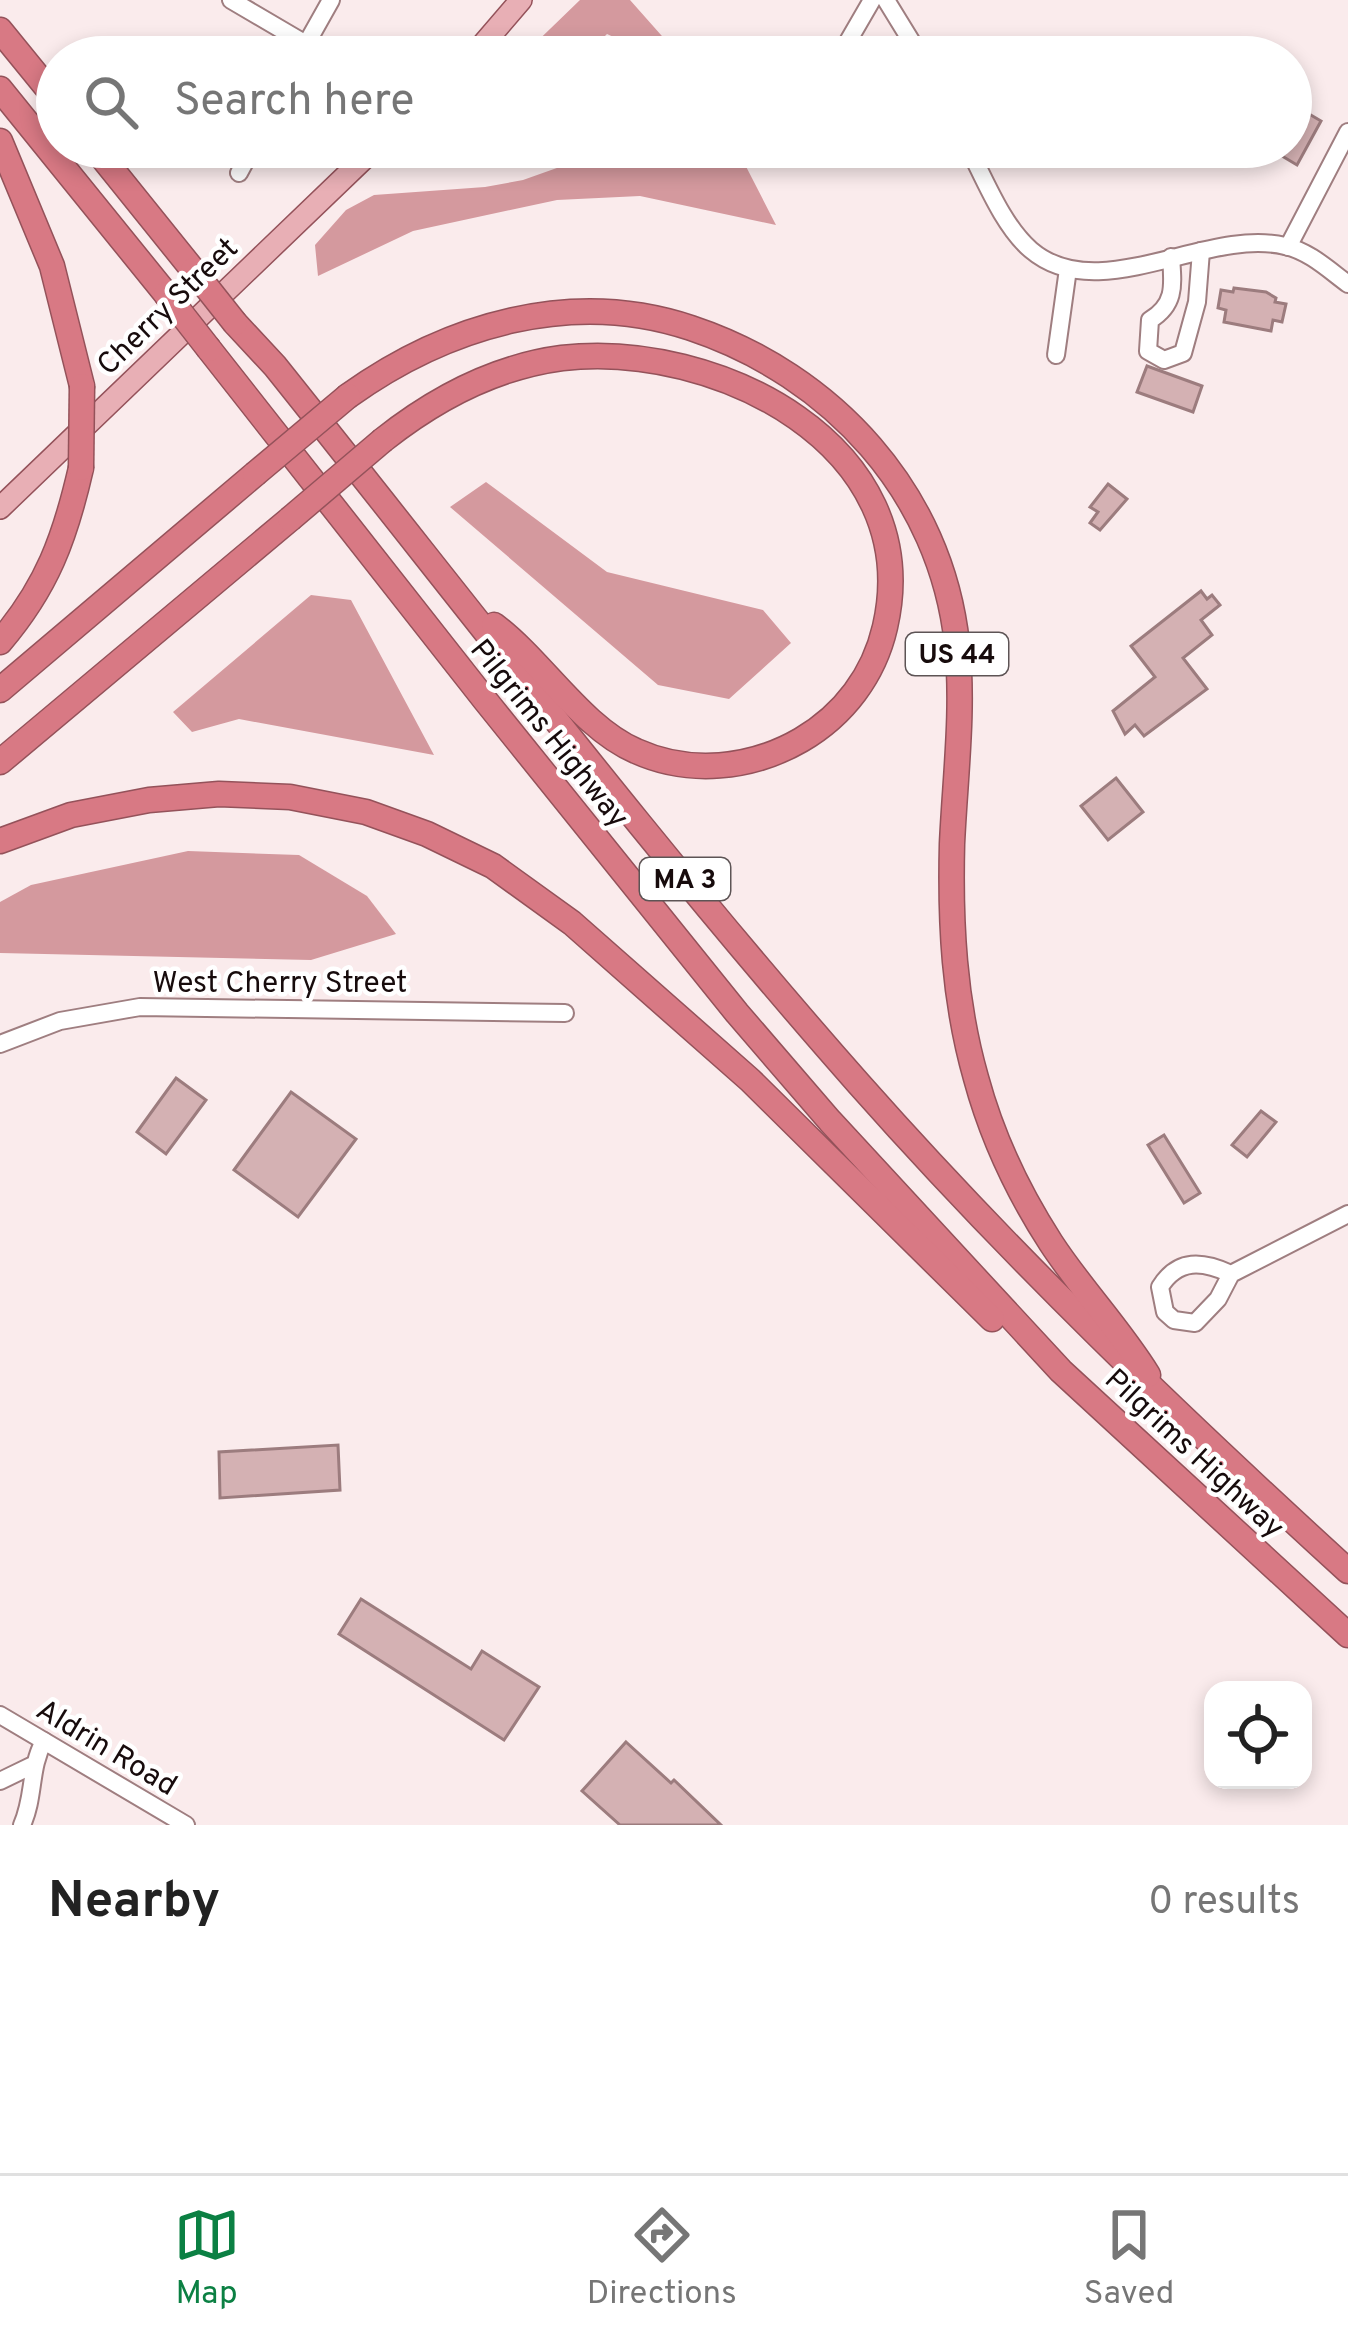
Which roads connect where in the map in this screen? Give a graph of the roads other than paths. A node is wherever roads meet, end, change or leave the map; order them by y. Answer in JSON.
{"nodes":[{"id":1,"x":231,"y":0,"type":"edge"},
{"id":2,"x":331,"y":0,"type":"edge"},
{"id":3,"x":521,"y":0,"type":"edge"},
{"id":4,"x":872,"y":0,"type":"edge"},
{"id":5,"x":886,"y":0,"type":"edge"},
{"id":6,"x":0,"y":30,"type":"edge"},
{"id":7,"x":282,"y":36,"type":"edge"},
{"id":8,"x":310,"y":36,"type":"edge"},
{"id":9,"x":490,"y":36,"type":"edge"},
{"id":10,"x":851,"y":36,"type":"edge"},
{"id":11,"x":908,"y":36,"type":"edge"},
{"id":12,"x":36,"y":74,"type":"edge"},
{"id":13,"x":0,"y":89,"type":"edge"},
{"id":14,"x":1348,"y":132,"type":"edge"},
{"id":15,"x":36,"y":133,"type":"edge"},
{"id":16,"x":0,"y":141,"type":"edge"},
{"id":17,"x":64,"y":168,"type":"edge"},
{"id":18,"x":111,"y":168,"type":"edge"},
{"id":19,"x":242,"y":168,"type":"edge"},
{"id":20,"x":354,"y":168,"type":"edge"},
{"id":21,"x":980,"y":168,"type":"edge"},
{"id":22,"x":239,"y":173,"type":"dead end"},
{"id":23,"x":1288,"y":247,"type":"junction"},
{"id":24,"x":1201,"y":251,"type":"junction"},
{"id":25,"x":1172,"y":257,"type":"junction"},
{"id":26,"x":1068,"y":269,"type":"junction"},
{"id":27,"x":1348,"y":284,"type":"edge"},
{"id":28,"x":1173,"y":296,"type":"junction"},
{"id":29,"x":1198,"y":302,"type":"junction"},
{"id":30,"x":1056,"y":355,"type":"dead end"},
{"id":31,"x":0,"y":508,"type":"edge"},
{"id":32,"x":466,"y":604,"type":"junction"},
{"id":33,"x":0,"y":642,"type":"edge"},
{"id":34,"x":0,"y":690,"type":"edge"},
{"id":35,"x":0,"y":762,"type":"edge"},
{"id":36,"x":0,"y":841,"type":"edge"},
{"id":37,"x":565,"y":1013,"type":"dead end"},
{"id":38,"x":0,"y":1044,"type":"edge"},
{"id":39,"x":1348,"y":1214,"type":"edge"},
{"id":40,"x":1231,"y":1274,"type":"dead end"},
{"id":41,"x":1061,"y":1371,"type":"junction"},
{"id":42,"x":1168,"y":1407,"type":"junction"},
{"id":43,"x":1348,"y":1571,"type":"edge"},
{"id":44,"x":1348,"y":1634,"type":"edge"},
{"id":45,"x":0,"y":1714,"type":"edge"},
{"id":46,"x":44,"y":1741,"type":"junction"},
{"id":47,"x":31,"y":1766,"type":"junction"},
{"id":48,"x":0,"y":1781,"type":"edge"},
{"id":49,"x":22,"y":1825,"type":"edge"},
{"id":50,"x":186,"y":1825,"type":"edge"}],
"edges":[{"from":1,"to":7,"type":"street"},
{"from":2,"to":8,"type":"street"},
{"from":3,"to":9,"type":"main road"},
{"from":4,"to":10,"type":"street"},
{"from":5,"to":11,"type":"street"},
{"from":6,"to":12,"type":"highway"},
{"from":13,"to":15,"type":"highway","name":"Pilgrims Highway","number":"MA 3","bridge":true},
{"from":14,"to":23,"type":"street"},
{"from":16,"to":33,"type":"highway","bridge":true},
{"from":17,"to":41,"type":"highway","name":"Pilgrims Highway","number":"MA 3","bridge":true},
{"from":18,"to":32,"type":"highway","name":"Pilgrims Highway","number":"MA 3","bridge":true},
{"from":19,"to":22,"type":"street"},
{"from":20,"to":31,"type":"main road","name":"Cherry Street"},
{"from":21,"to":26,"type":"street"},
{"from":23,"to":24,"type":"street"},
{"from":23,"to":27,"type":"street"},
{"from":24,"to":25,"type":"street"},
{"from":24,"to":29,"type":"street"},
{"from":25,"to":26,"type":"street"},
{"from":25,"to":28,"type":"street"},
{"from":26,"to":30,"type":"street"},
{"from":28,"to":29,"type":"street"},
{"from":28,"to":29,"type":"street"},
{"from":32,"to":35,"type":"highway","bridge":true},
{"from":32,"to":42,"type":"highway","name":"Pilgrims Highway","number":"MA 3"},
{"from":34,"to":42,"type":"highway","number":"US 44","bridge":true},
{"from":36,"to":41,"type":"highway"},
{"from":37,"to":38,"type":"street","name":"West Cherry Street"},
{"from":39,"to":40,"type":"street"},
{"from":41,"to":44,"type":"highway","name":"Pilgrims Highway"},
{"from":42,"to":43,"type":"highway","name":"Pilgrims Highway","number":"US 44"},
{"from":45,"to":46,"type":"street","name":"Aldrin Road"},
{"from":46,"to":47,"type":"street"},
{"from":46,"to":50,"type":"street","name":"Aldrin Road"},
{"from":47,"to":48,"type":"street"},
{"from":47,"to":49,"type":"street"}]}
